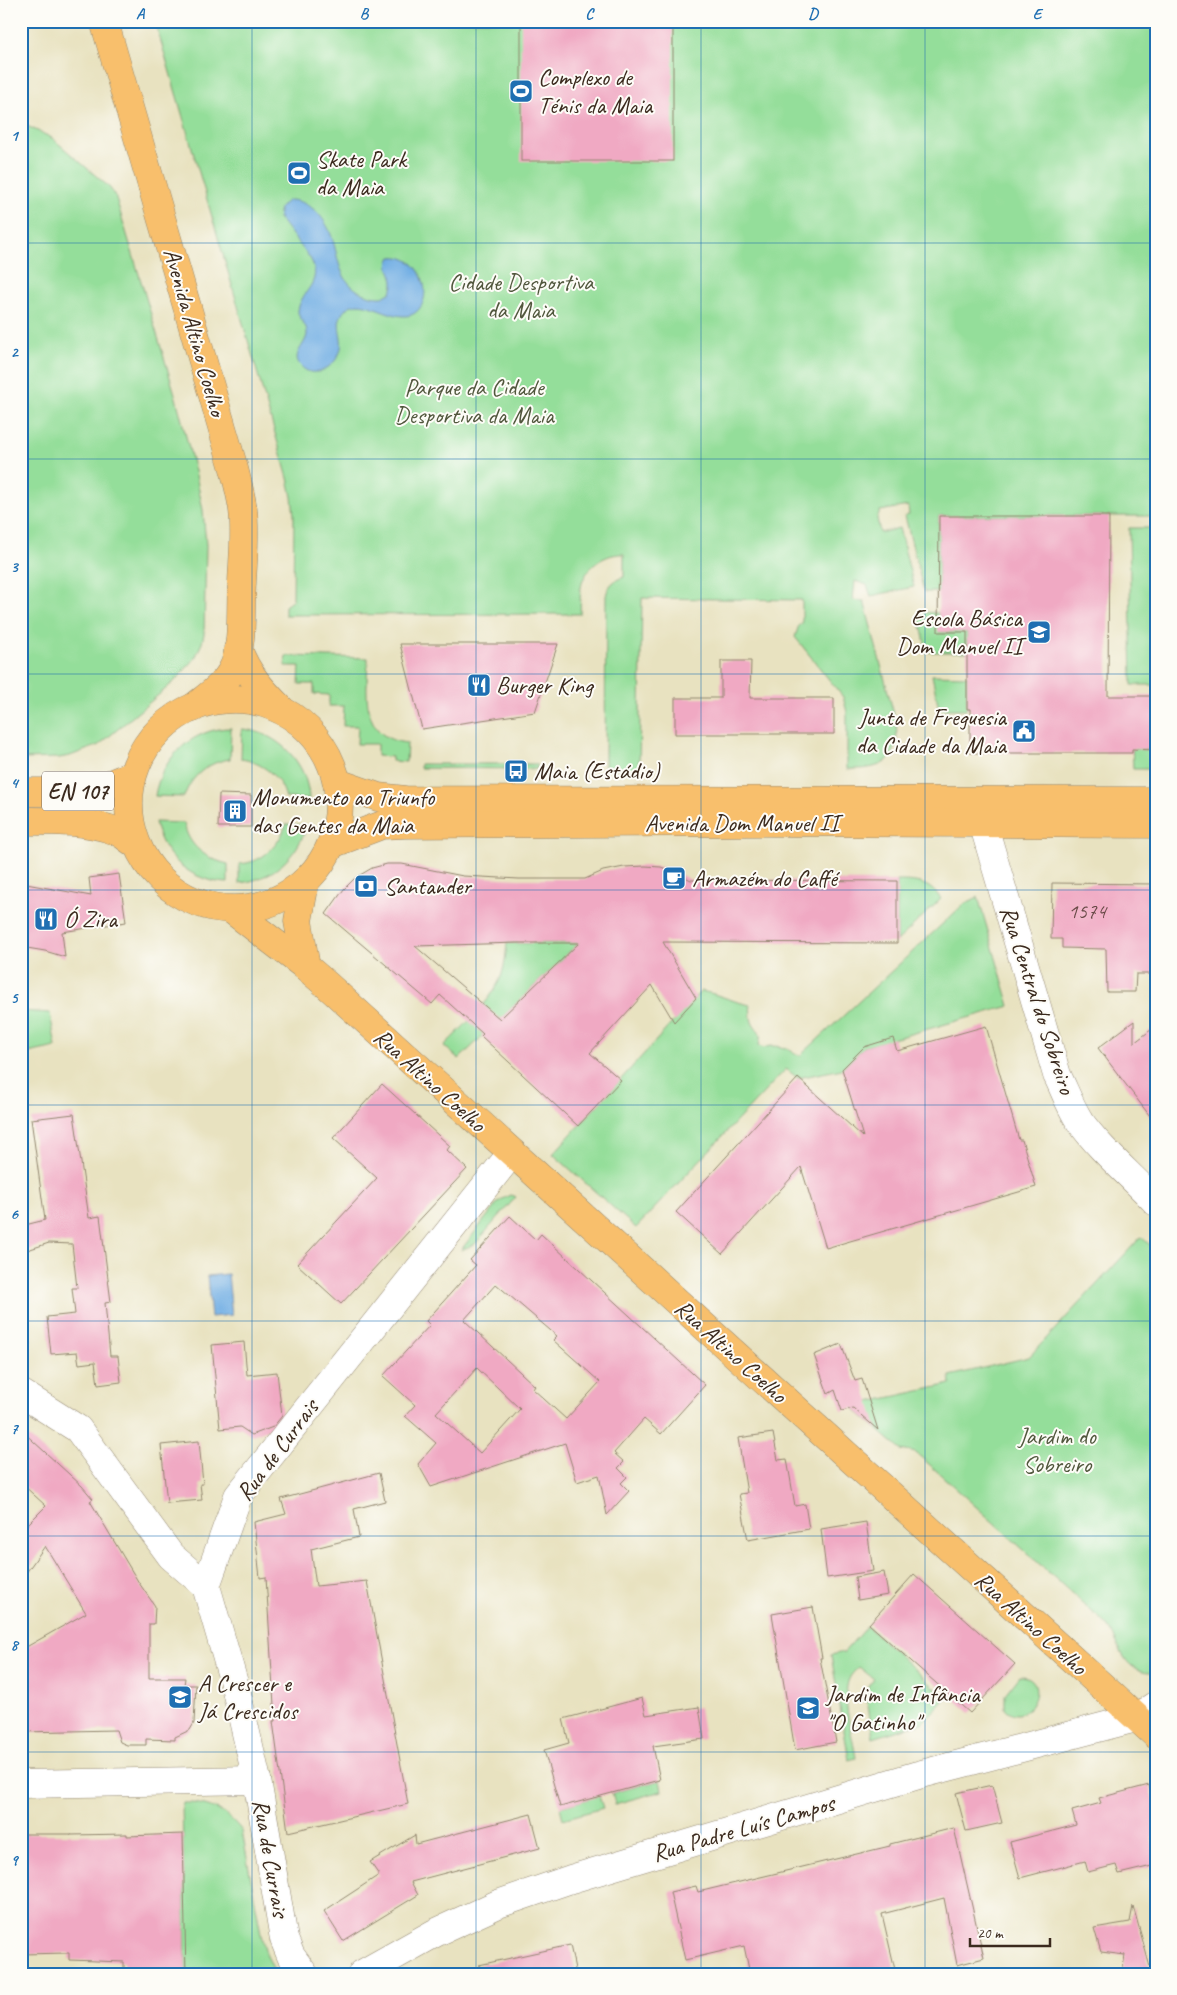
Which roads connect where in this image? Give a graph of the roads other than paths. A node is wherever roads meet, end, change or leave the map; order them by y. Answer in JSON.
{"nodes":[{"id":1,"x":104,"y":21,"type":"edge"},
{"id":2,"x":238,"y":649,"type":"junction"},
{"id":3,"x":193,"y":708,"type":"junction"},
{"id":4,"x":281,"y":710,"type":"junction"},
{"id":5,"x":132,"y":775,"type":"junction"},
{"id":6,"x":338,"y":784,"type":"junction"},
{"id":7,"x":21,"y":792,"type":"edge"},
{"id":8,"x":1156,"y":800,"type":"edge"},
{"id":9,"x":933,"y":801,"type":"junction"},
{"id":10,"x":21,"y":821,"type":"edge"},
{"id":11,"x":983,"y":823,"type":"junction"},
{"id":12,"x":1156,"y":824,"type":"edge"},
{"id":13,"x":136,"y":844,"type":"junction"},
{"id":14,"x":332,"y":844,"type":"junction"},
{"id":15,"x":304,"y":883,"type":"junction"},
{"id":16,"x":232,"y":910,"type":"junction"},
{"id":17,"x":306,"y":967,"type":"junction"},
{"id":18,"x":511,"y":1154,"type":"junction"},
{"id":19,"x":1156,"y":1202,"type":"edge"},
{"id":20,"x":21,"y":1393,"type":"edge"},
{"id":21,"x":206,"y":1586,"type":"junction"},
{"id":22,"x":1149,"y":1719,"type":"edge"},
{"id":23,"x":257,"y":1780,"type":"junction"},
{"id":24,"x":21,"y":1784,"type":"edge"},
{"id":25,"x":304,"y":1974,"type":"edge"},
{"id":26,"x":362,"y":1974,"type":"edge"}],
"edges":[{"from":1,"to":2,"type":"main road","name":"Avenida Altino Coelho"},
{"from":2,"to":3,"type":"main road","name":"Avenida Altino Coelho"},
{"from":2,"to":4,"type":"main road","name":"Avenida Altino Coelho"},
{"from":3,"to":4,"type":"main road"},
{"from":3,"to":5,"type":"main road"},
{"from":4,"to":6,"type":"main road"},
{"from":5,"to":7,"type":"main road","number":"EN 107"},
{"from":5,"to":13,"type":"main road"},
{"from":6,"to":9,"type":"main road","name":"Avenida Dom Manuel II"},
{"from":6,"to":14,"type":"main road"},
{"from":8,"to":9,"type":"main road","name":"Avenida Dom Manuel II"},
{"from":9,"to":11,"type":"street"},
{"from":10,"to":13,"type":"main road"},
{"from":11,"to":12,"type":"main road","name":"Avenida Dom Manuel II"},
{"from":11,"to":14,"type":"main road","name":"Avenida Dom Manuel II"},
{"from":11,"to":19,"type":"street","name":"Rua Central do Sobreiro"},
{"from":13,"to":16,"type":"main road"},
{"from":14,"to":15,"type":"main road"},
{"from":15,"to":16,"type":"main road"},
{"from":15,"to":17,"type":"main road"},
{"from":16,"to":17,"type":"main road","name":"Rua Altino Coelho"},
{"from":17,"to":18,"type":"main road","name":"Rua Altino Coelho"},
{"from":18,"to":21,"type":"street","name":"Rua de Currais"},
{"from":18,"to":22,"type":"main road","name":"Rua Altino Coelho"},
{"from":20,"to":21,"type":"street"},
{"from":21,"to":23,"type":"street","name":"Rua de Currais"},
{"from":22,"to":26,"type":"street","name":"Rua Padre Luís Campos"},
{"from":23,"to":24,"type":"street"},
{"from":23,"to":25,"type":"street","name":"Rua de Currais"}]}
